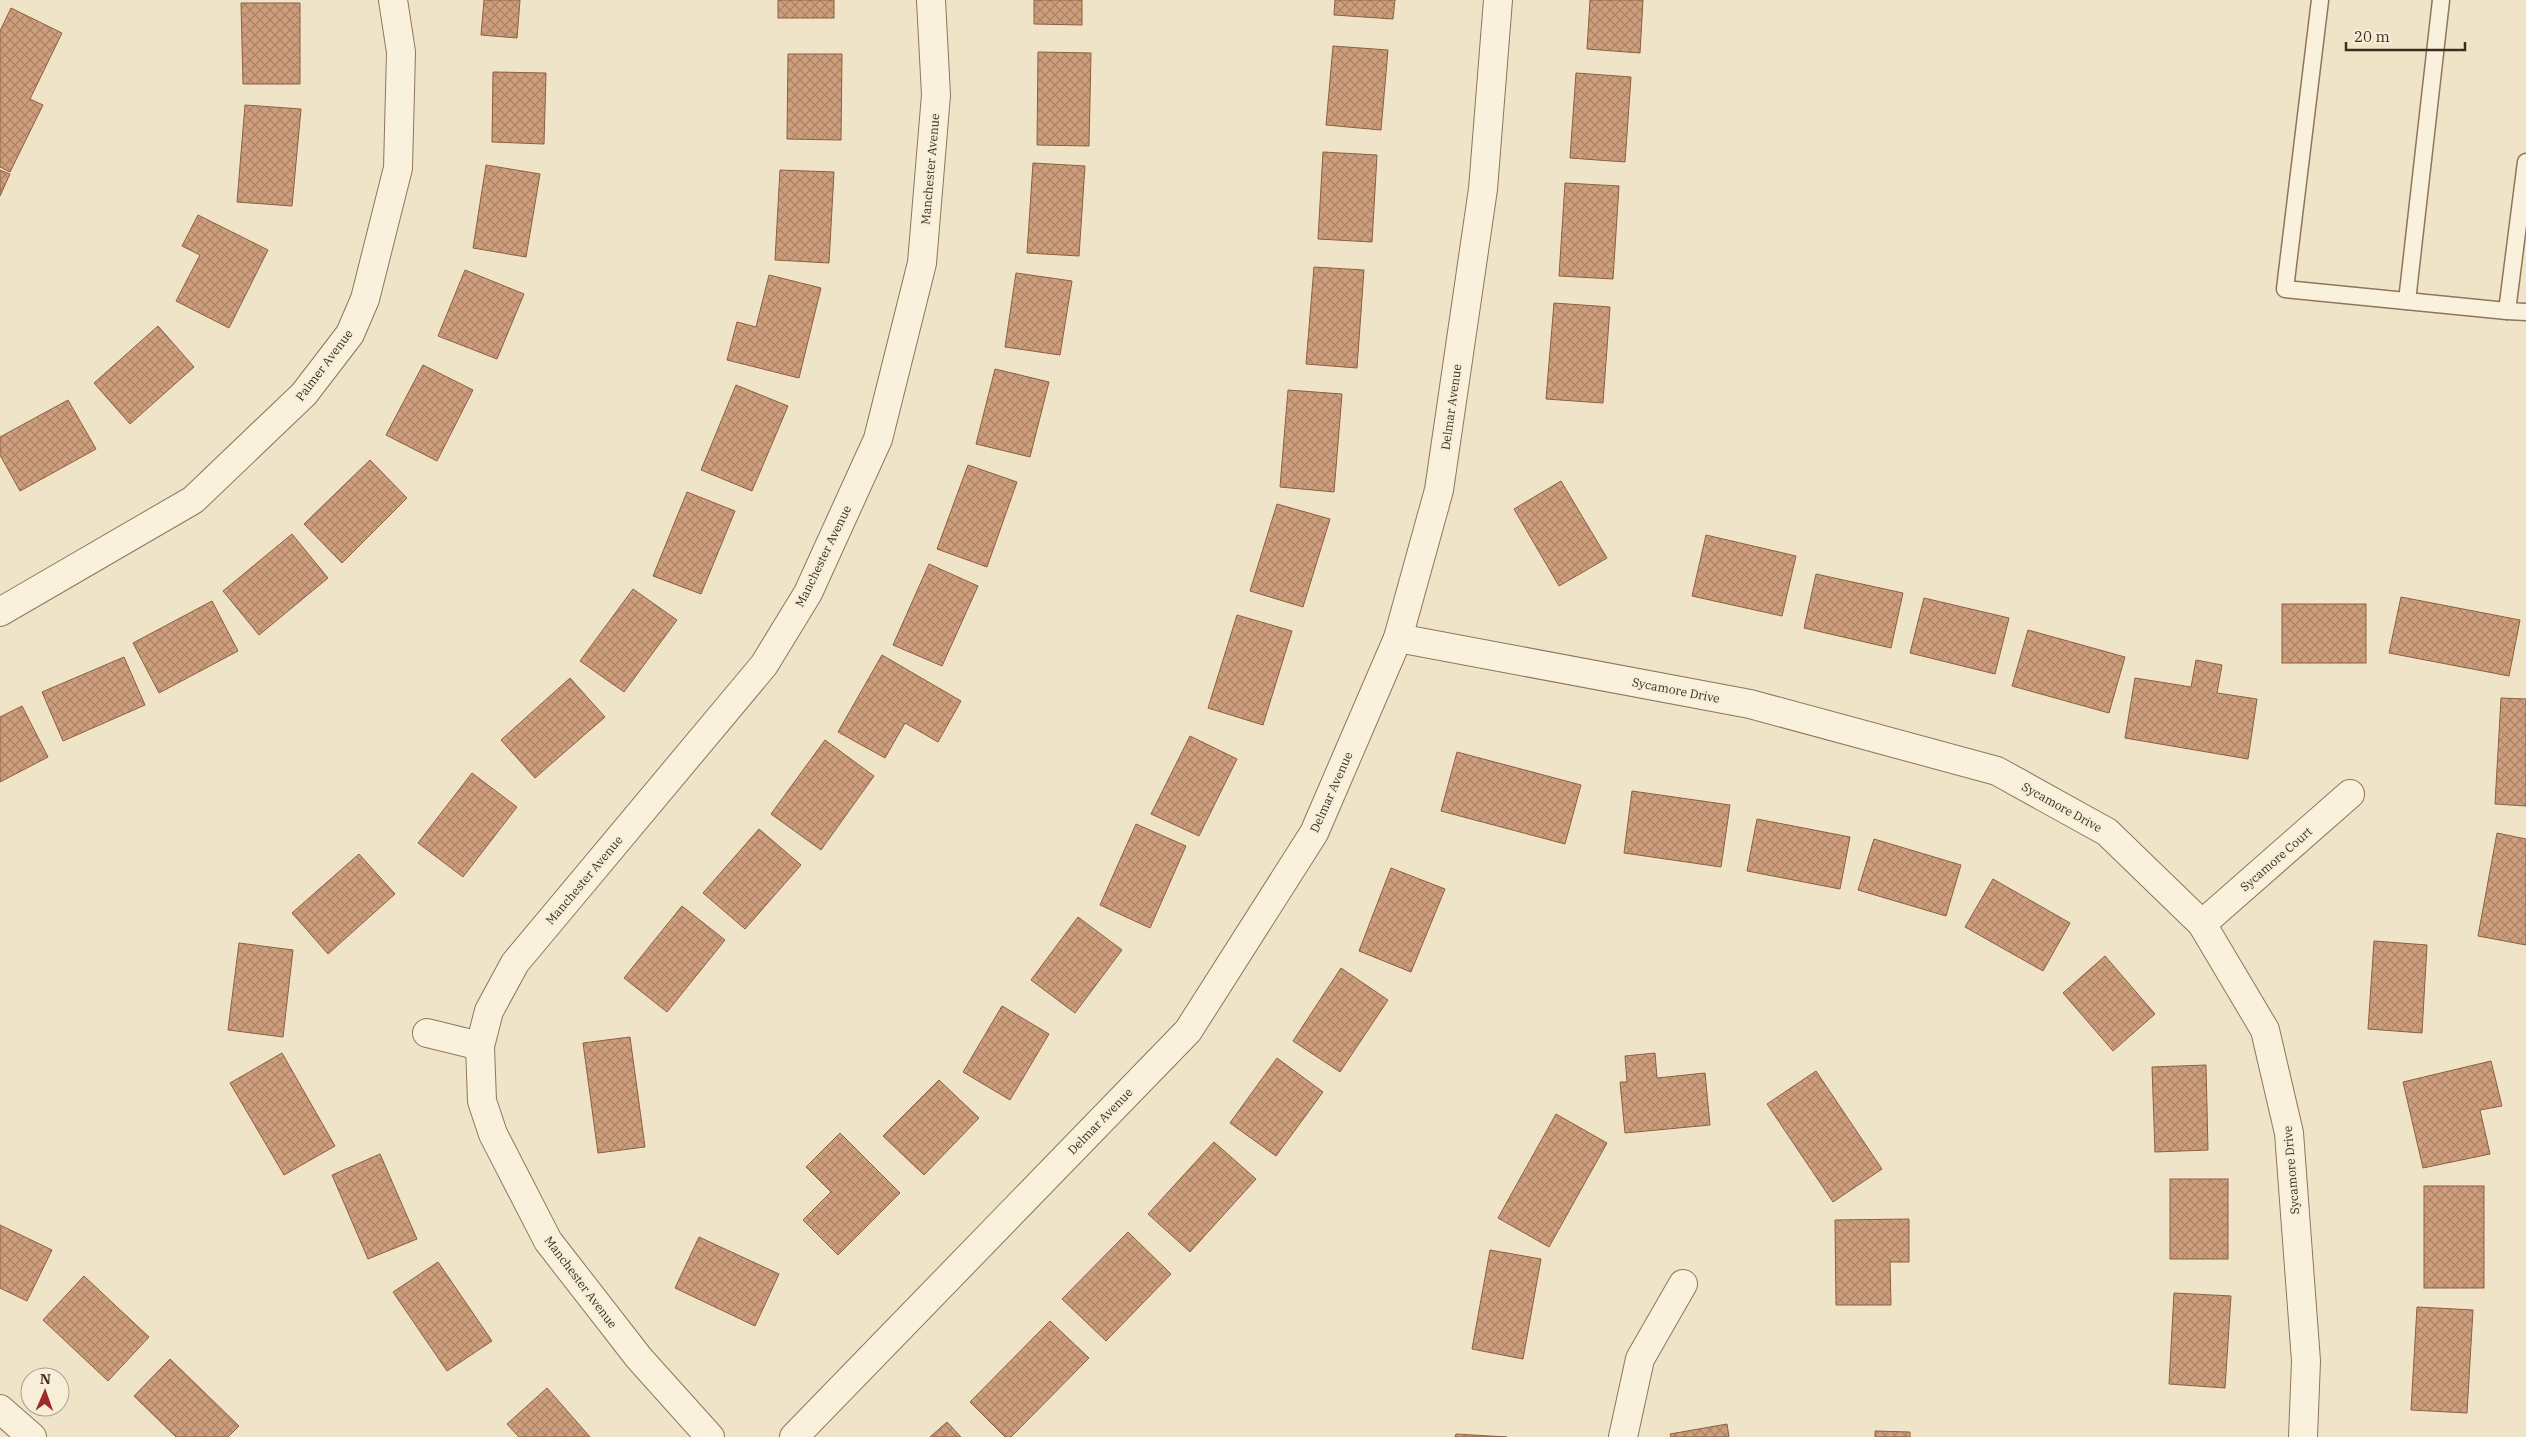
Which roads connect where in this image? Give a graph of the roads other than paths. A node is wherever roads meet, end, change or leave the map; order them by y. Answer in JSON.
{"nodes":[{"id":1,"x":393,"y":0,"type":"edge"},
{"id":2,"x":931,"y":0,"type":"edge"},
{"id":3,"x":1498,"y":0,"type":"edge"},
{"id":4,"x":2320,"y":0,"type":"edge"},
{"id":5,"x":2441,"y":0,"type":"edge"},
{"id":6,"x":2526,"y":162,"type":"edge"},
{"id":7,"x":2407,"y":301,"type":"junction"},
{"id":8,"x":2507,"y":311,"type":"junction"},
{"id":9,"x":2526,"y":312,"type":"edge"},
{"id":10,"x":0,"y":612,"type":"edge"},
{"id":11,"x":1398,"y":638,"type":"junction"},
{"id":12,"x":2350,"y":794,"type":"dead end"},
{"id":13,"x":2202,"y":924,"type":"junction"},
{"id":14,"x":427,"y":1033,"type":"dead end"},
{"id":15,"x":480,"y":1046,"type":"junction"},
{"id":16,"x":1683,"y":1284,"type":"dead end"},
{"id":17,"x":0,"y":1409,"type":"edge"},
{"id":18,"x":32,"y":1437,"type":"edge"},
{"id":19,"x":710,"y":1437,"type":"edge"},
{"id":20,"x":794,"y":1437,"type":"edge"},
{"id":21,"x":1623,"y":1437,"type":"edge"},
{"id":22,"x":2303,"y":1437,"type":"edge"}],
"edges":[{"from":1,"to":10,"type":"street","name":"Palmer Avenue"},
{"from":2,"to":15,"type":"street","name":"Manchester Avenue"},
{"from":3,"to":11,"type":"street","name":"Delmar Avenue"},
{"from":4,"to":7,"type":"lane"},
{"from":5,"to":7,"type":"lane"},
{"from":6,"to":8,"type":"lane"},
{"from":7,"to":8,"type":"lane"},
{"from":8,"to":9,"type":"lane"},
{"from":11,"to":13,"type":"street","name":"Sycamore Drive"},
{"from":11,"to":20,"type":"street","name":"Delmar Avenue"},
{"from":12,"to":13,"type":"street","name":"Sycamore Court"},
{"from":13,"to":22,"type":"street","name":"Sycamore Drive"},
{"from":14,"to":15,"type":"street"},
{"from":15,"to":19,"type":"street","name":"Manchester Avenue"},
{"from":16,"to":21,"type":"street"},
{"from":17,"to":18,"type":"street"}]}
